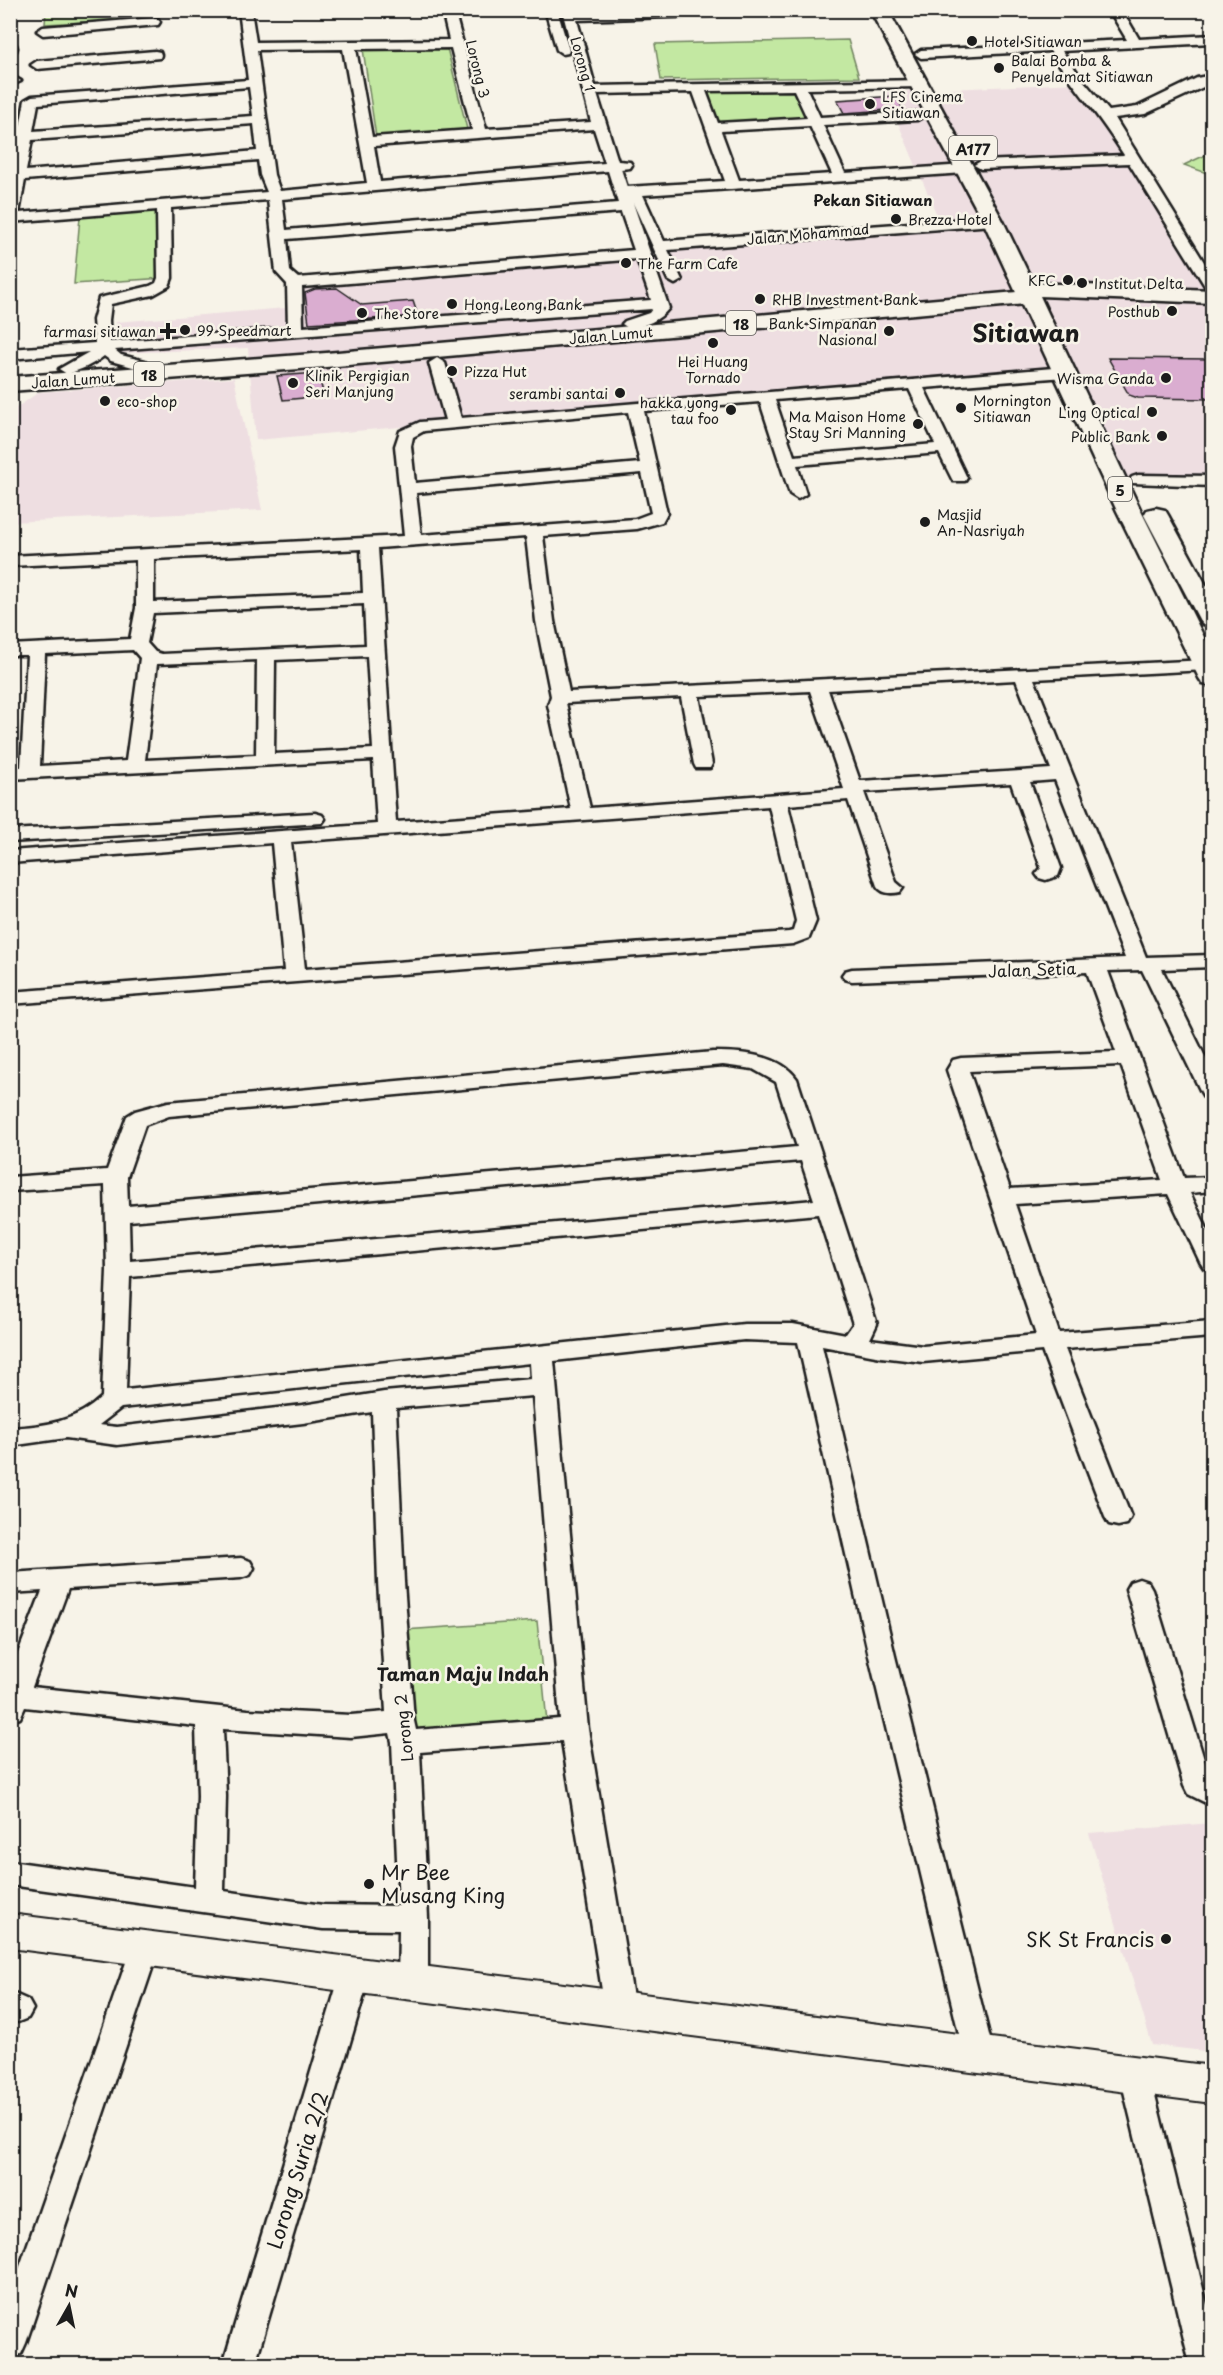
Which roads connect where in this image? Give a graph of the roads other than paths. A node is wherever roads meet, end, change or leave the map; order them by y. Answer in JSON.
{"nodes":[{"id":1,"x":245,"y":10,"type":"edge"},
{"id":2,"x":448,"y":10,"type":"edge"},
{"id":3,"x":551,"y":10,"type":"edge"},
{"id":4,"x":765,"y":10,"type":"edge"},
{"id":5,"x":879,"y":10,"type":"edge"},
{"id":6,"x":897,"y":10,"type":"edge"},
{"id":7,"x":1115,"y":10,"type":"edge"},
{"id":8,"x":757,"y":11,"type":"edge"},
{"id":9,"x":676,"y":12,"type":"edge"},
{"id":10,"x":568,"y":13,"type":"edge"},
{"id":11,"x":154,"y":26,"type":"edge"},
{"id":12,"x":43,"y":31,"type":"dead end"},
{"id":13,"x":1212,"y":39,"type":"edge"},
{"id":14,"x":1135,"y":43,"type":"junction"},
{"id":15,"x":456,"y":44,"type":"junction"},
{"id":16,"x":349,"y":45,"type":"junction"},
{"id":17,"x":250,"y":46,"type":"junction"},
{"id":18,"x":1054,"y":48,"type":"junction"},
{"id":19,"x":921,"y":54,"type":"junction"},
{"id":20,"x":155,"y":55,"type":"junction"},
{"id":21,"x":565,"y":59,"type":"dead end"},
{"id":22,"x":38,"y":65,"type":"dead end"},
{"id":23,"x":1212,"y":79,"type":"edge"},
{"id":24,"x":255,"y":83,"type":"junction"},
{"id":25,"x":919,"y":83,"type":"junction"},
{"id":26,"x":799,"y":86,"type":"junction"},
{"id":27,"x":698,"y":88,"type":"junction"},
{"id":28,"x":157,"y":89,"type":"junction"},
{"id":29,"x":596,"y":90,"type":"junction"},
{"id":30,"x":1106,"y":115,"type":"junction"},
{"id":31,"x":916,"y":116,"type":"dead end"},
{"id":32,"x":260,"y":120,"type":"junction"},
{"id":33,"x":815,"y":121,"type":"junction"},
{"id":34,"x":589,"y":123,"type":"junction"},
{"id":35,"x":712,"y":127,"type":"junction"},
{"id":36,"x":480,"y":134,"type":"junction"},
{"id":37,"x":25,"y":136,"type":"junction"},
{"id":38,"x":366,"y":142,"type":"junction"},
{"id":39,"x":264,"y":155,"type":"junction"},
{"id":40,"x":1133,"y":159,"type":"junction"},
{"id":41,"x":619,"y":165,"type":"junction"},
{"id":42,"x":973,"y":167,"type":"junction"},
{"id":43,"x":18,"y":176,"type":"junction"},
{"id":44,"x":840,"y":177,"type":"junction"},
{"id":45,"x":734,"y":185,"type":"junction"},
{"id":46,"x":374,"y":186,"type":"junction"},
{"id":47,"x":628,"y":192,"type":"junction"},
{"id":48,"x":275,"y":195,"type":"junction"},
{"id":49,"x":164,"y":204,"type":"junction"},
{"id":50,"x":626,"y":207,"type":"junction"},
{"id":51,"x":993,"y":221,"type":"junction"},
{"id":52,"x":279,"y":236,"type":"junction"},
{"id":53,"x":659,"y":246,"type":"junction"},
{"id":54,"x":642,"y":254,"type":"junction"},
{"id":55,"x":675,"y":280,"type":"dead end"},
{"id":56,"x":294,"y":283,"type":"junction"},
{"id":57,"x":1212,"y":286,"type":"edge"},
{"id":58,"x":1037,"y":293,"type":"junction"},
{"id":59,"x":1212,"y":296,"type":"edge"},
{"id":60,"x":1212,"y":303,"type":"edge"},
{"id":61,"x":658,"y":304,"type":"junction"},
{"id":62,"x":630,"y":324,"type":"junction"},
{"id":63,"x":292,"y":342,"type":"junction"},
{"id":64,"x":102,"y":348,"type":"junction"},
{"id":65,"x":455,"y":349,"type":"junction"},
{"id":66,"x":405,"y":353,"type":"junction"},
{"id":67,"x":10,"y":354,"type":"edge"},
{"id":68,"x":206,"y":359,"type":"junction"},
{"id":69,"x":326,"y":360,"type":"junction"},
{"id":70,"x":436,"y":363,"type":"junction"},
{"id":71,"x":140,"y":364,"type":"junction"},
{"id":72,"x":249,"y":367,"type":"junction"},
{"id":73,"x":10,"y":372,"type":"edge"},
{"id":74,"x":1065,"y":372,"type":"junction"},
{"id":75,"x":54,"y":374,"type":"junction"},
{"id":76,"x":10,"y":382,"type":"edge"},
{"id":77,"x":914,"y":384,"type":"junction"},
{"id":78,"x":766,"y":396,"type":"junction"},
{"id":79,"x":10,"y":398,"type":"edge"},
{"id":80,"x":635,"y":407,"type":"junction"},
{"id":81,"x":454,"y":423,"type":"junction"},
{"id":82,"x":945,"y":448,"type":"junction"},
{"id":83,"x":787,"y":461,"type":"junction"},
{"id":84,"x":649,"y":467,"type":"junction"},
{"id":85,"x":959,"y":478,"type":"dead end"},
{"id":86,"x":1138,"y":480,"type":"junction"},
{"id":87,"x":1212,"y":482,"type":"edge"},
{"id":88,"x":407,"y":489,"type":"junction"},
{"id":89,"x":798,"y":494,"type":"dead end"},
{"id":90,"x":534,"y":533,"type":"junction"},
{"id":91,"x":413,"y":542,"type":"junction"},
{"id":92,"x":369,"y":544,"type":"junction"},
{"id":93,"x":1175,"y":553,"type":"junction"},
{"id":94,"x":145,"y":555,"type":"junction"},
{"id":95,"x":10,"y":561,"type":"edge"},
{"id":96,"x":373,"y":598,"type":"junction"},
{"id":97,"x":145,"y":608,"type":"junction"},
{"id":98,"x":1212,"y":619,"type":"edge"},
{"id":99,"x":36,"y":649,"type":"junction"},
{"id":100,"x":10,"y":650,"type":"edge"},
{"id":101,"x":144,"y":650,"type":"junction"},
{"id":102,"x":376,"y":650,"type":"junction"},
{"id":103,"x":266,"y":654,"type":"junction"},
{"id":104,"x":1211,"y":662,"type":"edge"},
{"id":105,"x":1022,"y":673,"type":"junction"},
{"id":106,"x":817,"y":684,"type":"junction"},
{"id":107,"x":689,"y":690,"type":"junction"},
{"id":108,"x":561,"y":698,"type":"junction"},
{"id":109,"x":382,"y":754,"type":"junction"},
{"id":110,"x":265,"y":760,"type":"junction"},
{"id":111,"x":703,"y":764,"type":"dead end"},
{"id":112,"x":135,"y":767,"type":"junction"},
{"id":113,"x":30,"y":772,"type":"junction"},
{"id":114,"x":10,"y":774,"type":"edge"},
{"id":115,"x":1062,"y":774,"type":"junction"},
{"id":116,"x":1018,"y":776,"type":"junction"},
{"id":117,"x":854,"y":791,"type":"junction"},
{"id":118,"x":777,"y":800,"type":"junction"},
{"id":119,"x":582,"y":814,"type":"junction"},
{"id":120,"x":387,"y":822,"type":"junction"},
{"id":121,"x":10,"y":836,"type":"edge"},
{"id":122,"x":281,"y":837,"type":"junction"},
{"id":123,"x":10,"y":856,"type":"edge"},
{"id":124,"x":1046,"y":874,"type":"dead end"},
{"id":125,"x":893,"y":888,"type":"dead end"},
{"id":126,"x":1212,"y":961,"type":"edge"},
{"id":127,"x":1143,"y":963,"type":"junction"},
{"id":128,"x":1096,"y":967,"type":"junction"},
{"id":129,"x":295,"y":975,"type":"junction"},
{"id":130,"x":852,"y":975,"type":"dead end"},
{"id":131,"x":10,"y":998,"type":"edge"},
{"id":132,"x":1129,"y":1058,"type":"junction"},
{"id":133,"x":1212,"y":1092,"type":"edge"},
{"id":134,"x":810,"y":1153,"type":"junction"},
{"id":135,"x":116,"y":1178,"type":"junction"},
{"id":136,"x":10,"y":1184,"type":"edge"},
{"id":137,"x":1212,"y":1184,"type":"edge"},
{"id":138,"x":1176,"y":1187,"type":"junction"},
{"id":139,"x":1002,"y":1197,"type":"junction"},
{"id":140,"x":826,"y":1206,"type":"junction"},
{"id":141,"x":117,"y":1215,"type":"junction"},
{"id":142,"x":1212,"y":1262,"type":"edge"},
{"id":143,"x":119,"y":1270,"type":"junction"},
{"id":144,"x":1212,"y":1329,"type":"edge"},
{"id":145,"x":808,"y":1335,"type":"junction"},
{"id":146,"x":850,"y":1342,"type":"junction"},
{"id":147,"x":1050,"y":1342,"type":"junction"},
{"id":148,"x":541,"y":1353,"type":"junction"},
{"id":149,"x":543,"y":1386,"type":"junction"},
{"id":150,"x":114,"y":1400,"type":"junction"},
{"id":151,"x":384,"y":1401,"type":"junction"},
{"id":152,"x":61,"y":1430,"type":"junction"},
{"id":153,"x":10,"y":1437,"type":"edge"},
{"id":154,"x":1118,"y":1517,"type":"dead end"},
{"id":155,"x":241,"y":1568,"type":"dead end"},
{"id":156,"x":58,"y":1582,"type":"junction"},
{"id":157,"x":10,"y":1583,"type":"edge"},
{"id":158,"x":1139,"y":1589,"type":"dead end"},
{"id":159,"x":14,"y":1703,"type":"edge"},
{"id":160,"x":209,"y":1718,"type":"junction"},
{"id":161,"x":574,"y":1729,"type":"junction"},
{"id":162,"x":403,"y":1732,"type":"junction"},
{"id":163,"x":1212,"y":1795,"type":"edge"},
{"id":164,"x":10,"y":1873,"type":"edge"},
{"id":165,"x":209,"y":1900,"type":"junction"},
{"id":166,"x":414,"y":1918,"type":"junction"},
{"id":167,"x":10,"y":1931,"type":"edge"},
{"id":168,"x":146,"y":1948,"type":"junction"},
{"id":169,"x":355,"y":1975,"type":"junction"},
{"id":170,"x":412,"y":1983,"type":"junction"},
{"id":171,"x":620,"y":2009,"type":"junction"},
{"id":172,"x":978,"y":2055,"type":"junction"},
{"id":173,"x":1135,"y":2075,"type":"junction"},
{"id":174,"x":1212,"y":2085,"type":"edge"},
{"id":175,"x":10,"y":2343,"type":"edge"},
{"id":176,"x":239,"y":2364,"type":"edge"},
{"id":177,"x":1206,"y":2364,"type":"edge"}],
"edges":[{"from":1,"to":17,"type":"street"},
{"from":2,"to":15,"type":"street","name":"Lorong 3"},
{"from":3,"to":21,"type":"street","name":"Lorong 1"},
{"from":4,"to":8,"type":"street"},
{"from":5,"to":25,"type":"main road","number":"A177"},
{"from":6,"to":19,"type":"main road","number":"A177"},
{"from":7,"to":14,"type":"street"},
{"from":8,"to":9,"type":"street"},
{"from":9,"to":10,"type":"street"},
{"from":10,"to":29,"type":"street"},
{"from":11,"to":12,"type":"street"},
{"from":11,"to":20,"type":"street"},
{"from":13,"to":14,"type":"street"},
{"from":14,"to":18,"type":"street"},
{"from":15,"to":16,"type":"street"},
{"from":15,"to":36,"type":"street","name":"Lorong 3"},
{"from":16,"to":17,"type":"street"},
{"from":16,"to":38,"type":"street"},
{"from":17,"to":24,"type":"street"},
{"from":18,"to":19,"type":"street"},
{"from":18,"to":30,"type":"street"},
{"from":19,"to":42,"type":"main road","number":"A177"},
{"from":20,"to":22,"type":"street"},
{"from":20,"to":28,"type":"street"},
{"from":23,"to":30,"type":"street"},
{"from":24,"to":28,"type":"street"},
{"from":24,"to":32,"type":"street"},
{"from":25,"to":26,"type":"street"},
{"from":25,"to":42,"type":"main road","number":"A177"},
{"from":26,"to":27,"type":"street"},
{"from":26,"to":33,"type":"street"},
{"from":27,"to":29,"type":"street"},
{"from":27,"to":35,"type":"street"},
{"from":28,"to":37,"type":"street"},
{"from":29,"to":34,"type":"street"},
{"from":29,"to":41,"type":"street"},
{"from":30,"to":40,"type":"street"},
{"from":31,"to":33,"type":"street"},
{"from":32,"to":37,"type":"street"},
{"from":32,"to":39,"type":"street"},
{"from":33,"to":35,"type":"street"},
{"from":33,"to":44,"type":"street"},
{"from":34,"to":36,"type":"street"},
{"from":34,"to":41,"type":"street"},
{"from":35,"to":45,"type":"street"},
{"from":36,"to":38,"type":"street"},
{"from":37,"to":43,"type":"street"},
{"from":38,"to":46,"type":"street"},
{"from":39,"to":43,"type":"street"},
{"from":39,"to":48,"type":"street"},
{"from":40,"to":42,"type":"street"},
{"from":40,"to":57,"type":"street"},
{"from":41,"to":46,"type":"street"},
{"from":41,"to":47,"type":"street"},
{"from":42,"to":44,"type":"street"},
{"from":42,"to":51,"type":"main road","number":"A177"},
{"from":42,"to":58,"type":"main road","number":"A177"},
{"from":43,"to":49,"type":"street"},
{"from":44,"to":45,"type":"street"},
{"from":45,"to":47,"type":"street"},
{"from":46,"to":48,"type":"street"},
{"from":47,"to":50,"type":"street"},
{"from":47,"to":53,"type":"street"},
{"from":48,"to":49,"type":"street"},
{"from":48,"to":52,"type":"street"},
{"from":49,"to":64,"type":"street"},
{"from":50,"to":52,"type":"street"},
{"from":50,"to":54,"type":"street"},
{"from":51,"to":53,"type":"street","name":"Jalan Mohammad"},
{"from":51,"to":58,"type":"main road","number":"A177"},
{"from":52,"to":56,"type":"street"},
{"from":53,"to":55,"type":"street"},
{"from":54,"to":56,"type":"street"},
{"from":54,"to":61,"type":"street"},
{"from":56,"to":63,"type":"street"},
{"from":58,"to":59,"type":"main road","name":"Jalan Lumut"},
{"from":58,"to":60,"type":"main road","name":"Jalan Lumut"},
{"from":58,"to":62,"type":"main road","name":"Jalan Lumut","number":"18"},
{"from":58,"to":65,"type":"main road","name":"Jalan Lumut","number":"18"},
{"from":58,"to":74,"type":"main road","number":"5"},
{"from":58,"to":86,"type":"main road","number":"5"},
{"from":61,"to":62,"type":"street"},
{"from":61,"to":63,"type":"street"},
{"from":62,"to":63,"type":"main road","name":"Jalan Lumut","number":"18"},
{"from":63,"to":64,"type":"street"},
{"from":63,"to":68,"type":"main road","name":"Jalan Lumut","number":"18"},
{"from":63,"to":69,"type":"main road"},
{"from":64,"to":67,"type":"street"},
{"from":64,"to":71,"type":"street"},
{"from":64,"to":75,"type":"street"},
{"from":65,"to":66,"type":"main road","name":"Jalan Lumut","number":"18"},
{"from":65,"to":70,"type":"main road"},
{"from":66,"to":69,"type":"main road","name":"Jalan Lumut","number":"18"},
{"from":66,"to":70,"type":"main road"},
{"from":68,"to":71,"type":"main road","name":"Jalan Lumut","number":"18"},
{"from":68,"to":72,"type":"main road"},
{"from":69,"to":72,"type":"main road","name":"Jalan Lumut","number":"18"},
{"from":70,"to":81,"type":"street"},
{"from":71,"to":75,"type":"main road","name":"Jalan Lumut","number":"18"},
{"from":72,"to":75,"type":"main road","name":"Jalan Lumut","number":"18"},
{"from":73,"to":75,"type":"main road","name":"Jalan Lumut","number":"18"},
{"from":74,"to":77,"type":"street"},
{"from":74,"to":104,"type":"main road","number":"5"},
{"from":75,"to":76,"type":"main road","name":"Jalan Lumut","number":"18"},
{"from":75,"to":79,"type":"main road"},
{"from":77,"to":78,"type":"street"},
{"from":77,"to":82,"type":"street"},
{"from":78,"to":80,"type":"street"},
{"from":78,"to":83,"type":"street"},
{"from":80,"to":81,"type":"street"},
{"from":80,"to":84,"type":"street"},
{"from":81,"to":88,"type":"street"},
{"from":82,"to":83,"type":"street"},
{"from":82,"to":85,"type":"street"},
{"from":83,"to":89,"type":"street"},
{"from":84,"to":88,"type":"street"},
{"from":84,"to":90,"type":"street"},
{"from":86,"to":87,"type":"street"},
{"from":86,"to":93,"type":"main road","number":"5"},
{"from":88,"to":91,"type":"street"},
{"from":90,"to":91,"type":"street"},
{"from":90,"to":108,"type":"street"},
{"from":91,"to":92,"type":"street"},
{"from":92,"to":94,"type":"street"},
{"from":92,"to":96,"type":"street"},
{"from":93,"to":98,"type":"main road","number":"5"},
{"from":93,"to":104,"type":"main road"},
{"from":94,"to":95,"type":"street"},
{"from":94,"to":97,"type":"street"},
{"from":96,"to":97,"type":"street"},
{"from":96,"to":102,"type":"street"},
{"from":97,"to":101,"type":"street"},
{"from":99,"to":100,"type":"street"},
{"from":99,"to":101,"type":"street"},
{"from":99,"to":113,"type":"street"},
{"from":101,"to":103,"type":"street"},
{"from":101,"to":112,"type":"street"},
{"from":102,"to":103,"type":"street"},
{"from":102,"to":109,"type":"street"},
{"from":103,"to":110,"type":"street"},
{"from":104,"to":105,"type":"street"},
{"from":105,"to":106,"type":"street"},
{"from":105,"to":115,"type":"street"},
{"from":106,"to":107,"type":"street"},
{"from":106,"to":117,"type":"street"},
{"from":107,"to":108,"type":"street"},
{"from":107,"to":111,"type":"street"},
{"from":108,"to":119,"type":"street"},
{"from":109,"to":110,"type":"street"},
{"from":109,"to":120,"type":"street"},
{"from":110,"to":112,"type":"street"},
{"from":112,"to":113,"type":"street"},
{"from":113,"to":114,"type":"street"},
{"from":115,"to":116,"type":"street"},
{"from":115,"to":127,"type":"street"},
{"from":116,"to":117,"type":"street"},
{"from":116,"to":124,"type":"street"},
{"from":117,"to":118,"type":"street"},
{"from":117,"to":125,"type":"street"},
{"from":118,"to":119,"type":"street"},
{"from":118,"to":129,"type":"street"},
{"from":119,"to":120,"type":"street"},
{"from":120,"to":121,"type":"street"},
{"from":120,"to":122,"type":"street"},
{"from":122,"to":123,"type":"street"},
{"from":122,"to":129,"type":"street"},
{"from":126,"to":127,"type":"street","name":"Jalan Setia"},
{"from":127,"to":128,"type":"street","name":"Jalan Setia"},
{"from":127,"to":133,"type":"street"},
{"from":128,"to":130,"type":"street","name":"Jalan Setia"},
{"from":128,"to":132,"type":"street"},
{"from":129,"to":131,"type":"street"},
{"from":132,"to":138,"type":"street"},
{"from":132,"to":139,"type":"street"},
{"from":134,"to":135,"type":"street"},
{"from":134,"to":140,"type":"street"},
{"from":134,"to":141,"type":"street"},
{"from":135,"to":136,"type":"street"},
{"from":135,"to":141,"type":"street"},
{"from":137,"to":138,"type":"street"},
{"from":138,"to":139,"type":"street"},
{"from":138,"to":142,"type":"street"},
{"from":139,"to":147,"type":"street"},
{"from":140,"to":143,"type":"street"},
{"from":140,"to":146,"type":"street"},
{"from":141,"to":143,"type":"street"},
{"from":143,"to":150,"type":"street"},
{"from":144,"to":147,"type":"street"},
{"from":145,"to":146,"type":"street"},
{"from":145,"to":148,"type":"street"},
{"from":145,"to":172,"type":"street"},
{"from":146,"to":147,"type":"street"},
{"from":147,"to":154,"type":"street"},
{"from":148,"to":149,"type":"street"},
{"from":148,"to":150,"type":"street"},
{"from":149,"to":151,"type":"street"},
{"from":149,"to":161,"type":"street"},
{"from":150,"to":152,"type":"street"},
{"from":151,"to":152,"type":"street"},
{"from":151,"to":162,"type":"street","name":"Lorong 2"},
{"from":152,"to":153,"type":"street"},
{"from":155,"to":156,"type":"street"},
{"from":156,"to":157,"type":"street"},
{"from":156,"to":159,"type":"street"},
{"from":158,"to":163,"type":"street"},
{"from":159,"to":160,"type":"street"},
{"from":160,"to":162,"type":"street"},
{"from":160,"to":165,"type":"street"},
{"from":161,"to":162,"type":"street"},
{"from":161,"to":171,"type":"street"},
{"from":162,"to":166,"type":"street","name":"Lorong 2"},
{"from":164,"to":165,"type":"street"},
{"from":165,"to":166,"type":"street"},
{"from":166,"to":170,"type":"street","name":"Lorong 2"},
{"from":167,"to":168,"type":"street"},
{"from":168,"to":169,"type":"street"},
{"from":168,"to":175,"type":"street"},
{"from":169,"to":170,"type":"street"},
{"from":169,"to":176,"type":"street","name":"Lorong Suria 2/2"},
{"from":170,"to":171,"type":"street"},
{"from":171,"to":172,"type":"street"},
{"from":172,"to":173,"type":"street"},
{"from":173,"to":174,"type":"street"},
{"from":173,"to":177,"type":"street"}]}
